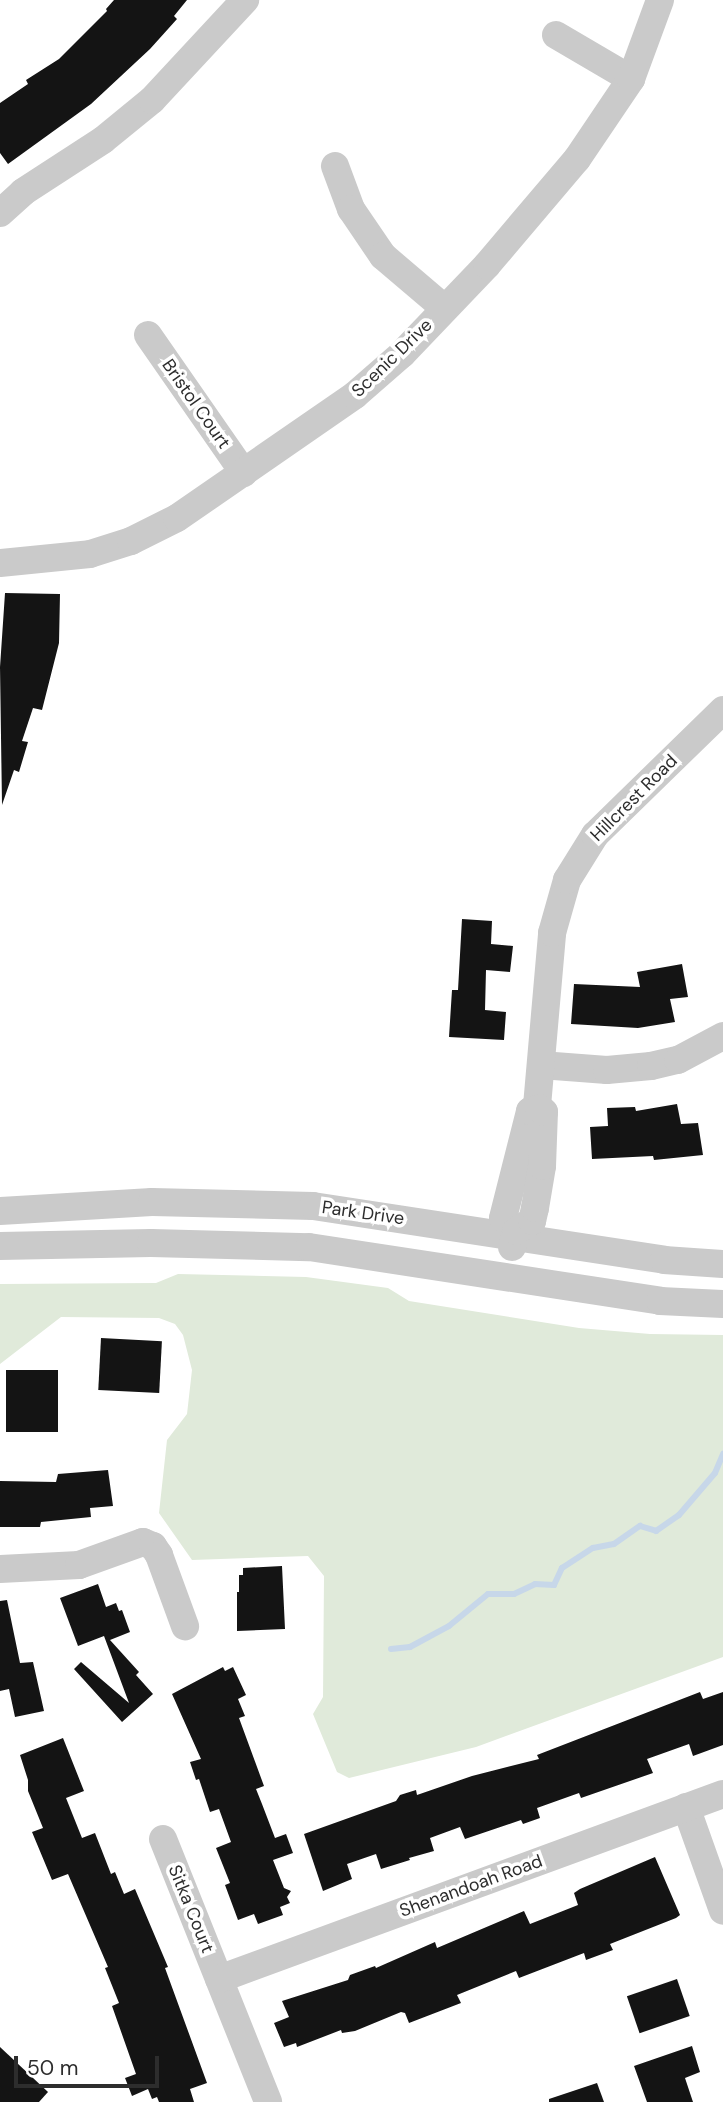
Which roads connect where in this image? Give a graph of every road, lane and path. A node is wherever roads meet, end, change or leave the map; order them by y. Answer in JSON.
{"nodes":[{"id":1,"x":245,"y":0,"type":"edge"},
{"id":2,"x":660,"y":0,"type":"edge"},
{"id":3,"x":556,"y":34,"type":"dead end"},
{"id":4,"x":631,"y":79,"type":"junction"},
{"id":5,"x":335,"y":166,"type":"dead end"},
{"id":6,"x":0,"y":213,"type":"edge"},
{"id":7,"x":444,"y":308,"type":"junction"},
{"id":8,"x":148,"y":335,"type":"dead end"},
{"id":9,"x":244,"y":473,"type":"junction"},
{"id":10,"x":0,"y":563,"type":"edge"},
{"id":11,"x":723,"y":710,"type":"edge"},
{"id":12,"x":723,"y":1036,"type":"edge"},
{"id":13,"x":541,"y":1065,"type":"junction"},
{"id":14,"x":0,"y":1211,"type":"edge"},
{"id":15,"x":515,"y":1234,"type":"junction"},
{"id":16,"x":0,"y":1246,"type":"edge"},
{"id":17,"x":723,"y":1264,"type":"edge"},
{"id":18,"x":505,"y":1278,"type":"junction"},
{"id":19,"x":723,"y":1304,"type":"edge"},
{"id":20,"x":0,"y":1569,"type":"edge"},
{"id":21,"x":185,"y":1626,"type":"dead end"},
{"id":22,"x":723,"y":1794,"type":"edge"},
{"id":23,"x":686,"y":1807,"type":"junction"},
{"id":24,"x":163,"y":1839,"type":"dead end"},
{"id":25,"x":723,"y":1911,"type":"edge"},
{"id":26,"x":219,"y":1979,"type":"junction"},
{"id":27,"x":268,"y":2102,"type":"edge"}],
"edges":[{"from":1,"to":6,"type":"street"},
{"from":2,"to":4,"type":"street","name":"Scenic Drive"},
{"from":3,"to":4,"type":"street"},
{"from":4,"to":7,"type":"street","name":"Scenic Drive"},
{"from":5,"to":7,"type":"street"},
{"from":7,"to":9,"type":"street","name":"Scenic Drive"},
{"from":8,"to":9,"type":"street","name":"Bristol Court"},
{"from":9,"to":10,"type":"street","name":"Scenic Drive"},
{"from":11,"to":13,"type":"street","name":"Hillcrest Road"},
{"from":12,"to":13,"type":"street"},
{"from":13,"to":15,"type":"street","name":"Hillcrest Road"},
{"from":14,"to":15,"type":"street","name":"Park Drive"},
{"from":15,"to":17,"type":"street","name":"Park Drive"},
{"from":15,"to":18,"type":"street"},
{"from":16,"to":18,"type":"street"},
{"from":18,"to":19,"type":"street"},
{"from":20,"to":21,"type":"street"},
{"from":22,"to":23,"type":"street","name":"Shenandoah Road"},
{"from":23,"to":25,"type":"street"},
{"from":23,"to":26,"type":"street","name":"Shenandoah Road"},
{"from":24,"to":26,"type":"street","name":"Sitka Court"},
{"from":26,"to":27,"type":"street","name":"Sitka Court"}]}
